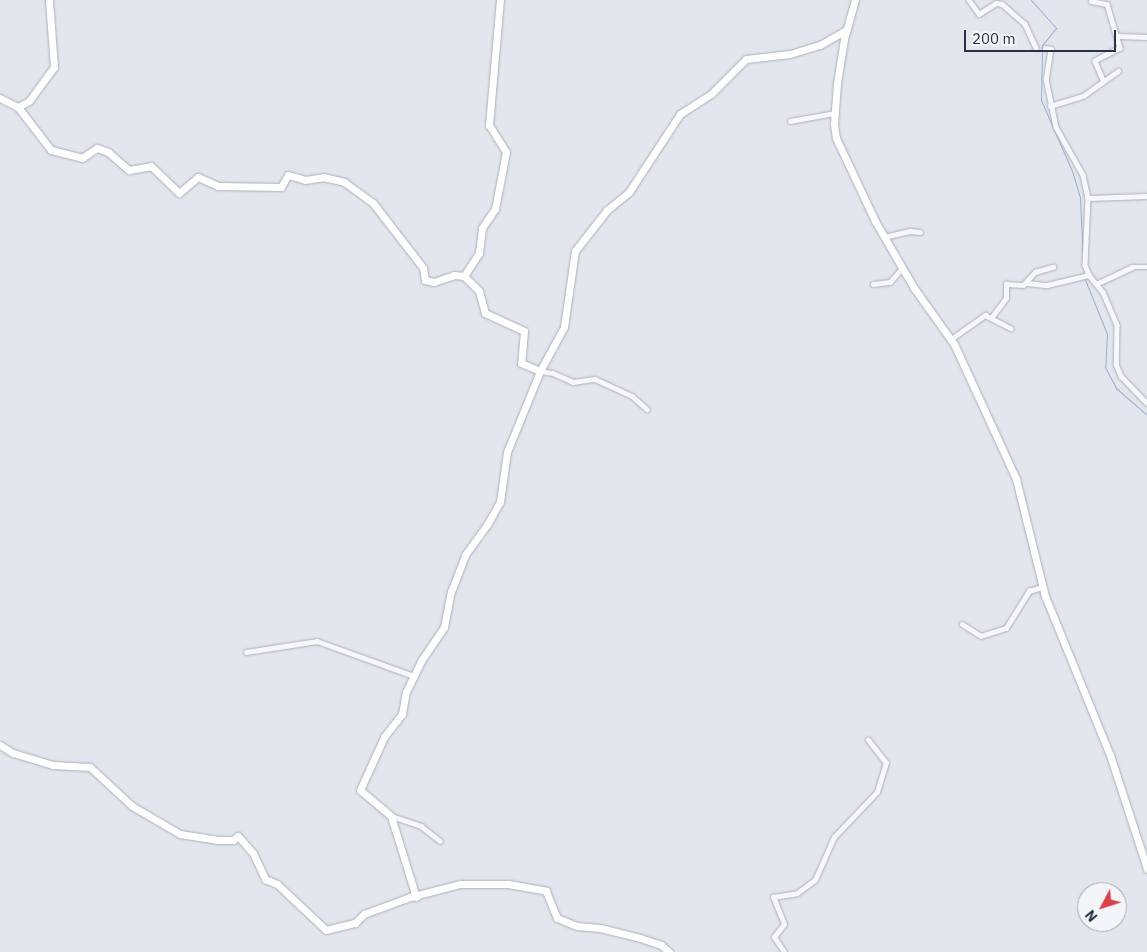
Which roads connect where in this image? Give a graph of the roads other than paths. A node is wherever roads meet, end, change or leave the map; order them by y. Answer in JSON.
{"nodes":[{"id":1,"x":49,"y":0,"type":"edge"},
{"id":2,"x":500,"y":0,"type":"edge"},
{"id":3,"x":855,"y":0,"type":"edge"},
{"id":4,"x":969,"y":0,"type":"edge"},
{"id":5,"x":1090,"y":1,"type":"dead end"},
{"id":6,"x":846,"y":30,"type":"junction"},
{"id":7,"x":1118,"y":36,"type":"junction"},
{"id":8,"x":1147,"y":37,"type":"edge"},
{"id":9,"x":1036,"y":48,"type":"dead end"},
{"id":10,"x":1045,"y":48,"type":"dead end"},
{"id":11,"x":1118,"y":71,"type":"dead end"},
{"id":12,"x":1103,"y":80,"type":"junction"},
{"id":13,"x":0,"y":98,"type":"edge"},
{"id":14,"x":1050,"y":106,"type":"junction"},
{"id":15,"x":18,"y":108,"type":"junction"},
{"id":16,"x":835,"y":112,"type":"junction"},
{"id":17,"x":790,"y":121,"type":"dead end"},
{"id":18,"x":1147,"y":196,"type":"edge"},
{"id":19,"x":1088,"y":198,"type":"junction"},
{"id":20,"x":920,"y":232,"type":"dead end"},
{"id":21,"x":884,"y":237,"type":"junction"},
{"id":22,"x":1053,"y":266,"type":"dead end"},
{"id":23,"x":1147,"y":267,"type":"edge"},
{"id":24,"x":902,"y":268,"type":"junction"},
{"id":25,"x":464,"y":276,"type":"junction"},
{"id":26,"x":1087,"y":276,"type":"junction"},
{"id":27,"x":1027,"y":283,"type":"junction"},
{"id":28,"x":873,"y":284,"type":"dead end"},
{"id":29,"x":1096,"y":284,"type":"junction"},
{"id":30,"x":991,"y":318,"type":"junction"},
{"id":31,"x":1011,"y":328,"type":"dead end"},
{"id":32,"x":951,"y":339,"type":"junction"},
{"id":33,"x":540,"y":371,"type":"junction"},
{"id":34,"x":1147,"y":404,"type":"edge"},
{"id":35,"x":647,"y":409,"type":"dead end"},
{"id":36,"x":1042,"y":587,"type":"junction"},
{"id":37,"x":962,"y":624,"type":"dead end"},
{"id":38,"x":246,"y":652,"type":"dead end"},
{"id":39,"x":414,"y":676,"type":"junction"},
{"id":40,"x":868,"y":740,"type":"dead end"},
{"id":41,"x":0,"y":745,"type":"edge"},
{"id":42,"x":391,"y":816,"type":"junction"},
{"id":43,"x":440,"y":841,"type":"dead end"},
{"id":44,"x":1147,"y":869,"type":"edge"},
{"id":45,"x":416,"y":897,"type":"junction"},
{"id":46,"x":668,"y":952,"type":"edge"},
{"id":47,"x":784,"y":952,"type":"edge"}],
"edges":[{"from":1,"to":15,"type":"street"},
{"from":2,"to":25,"type":"street"},
{"from":3,"to":6,"type":"street"},
{"from":4,"to":9,"type":"street"},
{"from":5,"to":7,"type":"street"},
{"from":6,"to":16,"type":"street"},
{"from":6,"to":33,"type":"street"},
{"from":7,"to":8,"type":"street"},
{"from":7,"to":12,"type":"street"},
{"from":10,"to":14,"type":"street"},
{"from":11,"to":12,"type":"street"},
{"from":12,"to":14,"type":"street"},
{"from":13,"to":15,"type":"street"},
{"from":14,"to":19,"type":"street"},
{"from":15,"to":25,"type":"street"},
{"from":16,"to":17,"type":"street"},
{"from":16,"to":21,"type":"street"},
{"from":18,"to":19,"type":"street"},
{"from":19,"to":26,"type":"street"},
{"from":20,"to":21,"type":"street"},
{"from":21,"to":24,"type":"street"},
{"from":22,"to":27,"type":"street"},
{"from":23,"to":29,"type":"street"},
{"from":24,"to":28,"type":"street"},
{"from":24,"to":32,"type":"street"},
{"from":25,"to":33,"type":"street"},
{"from":26,"to":27,"type":"street"},
{"from":26,"to":29,"type":"street"},
{"from":27,"to":30,"type":"street"},
{"from":29,"to":34,"type":"street"},
{"from":30,"to":31,"type":"street"},
{"from":30,"to":32,"type":"street"},
{"from":32,"to":36,"type":"street"},
{"from":33,"to":35,"type":"street"},
{"from":33,"to":39,"type":"street"},
{"from":36,"to":37,"type":"street"},
{"from":36,"to":44,"type":"street"},
{"from":38,"to":39,"type":"street"},
{"from":39,"to":42,"type":"street"},
{"from":40,"to":47,"type":"street"},
{"from":41,"to":45,"type":"street"},
{"from":42,"to":43,"type":"street"},
{"from":42,"to":45,"type":"street"},
{"from":45,"to":46,"type":"street"}]}
